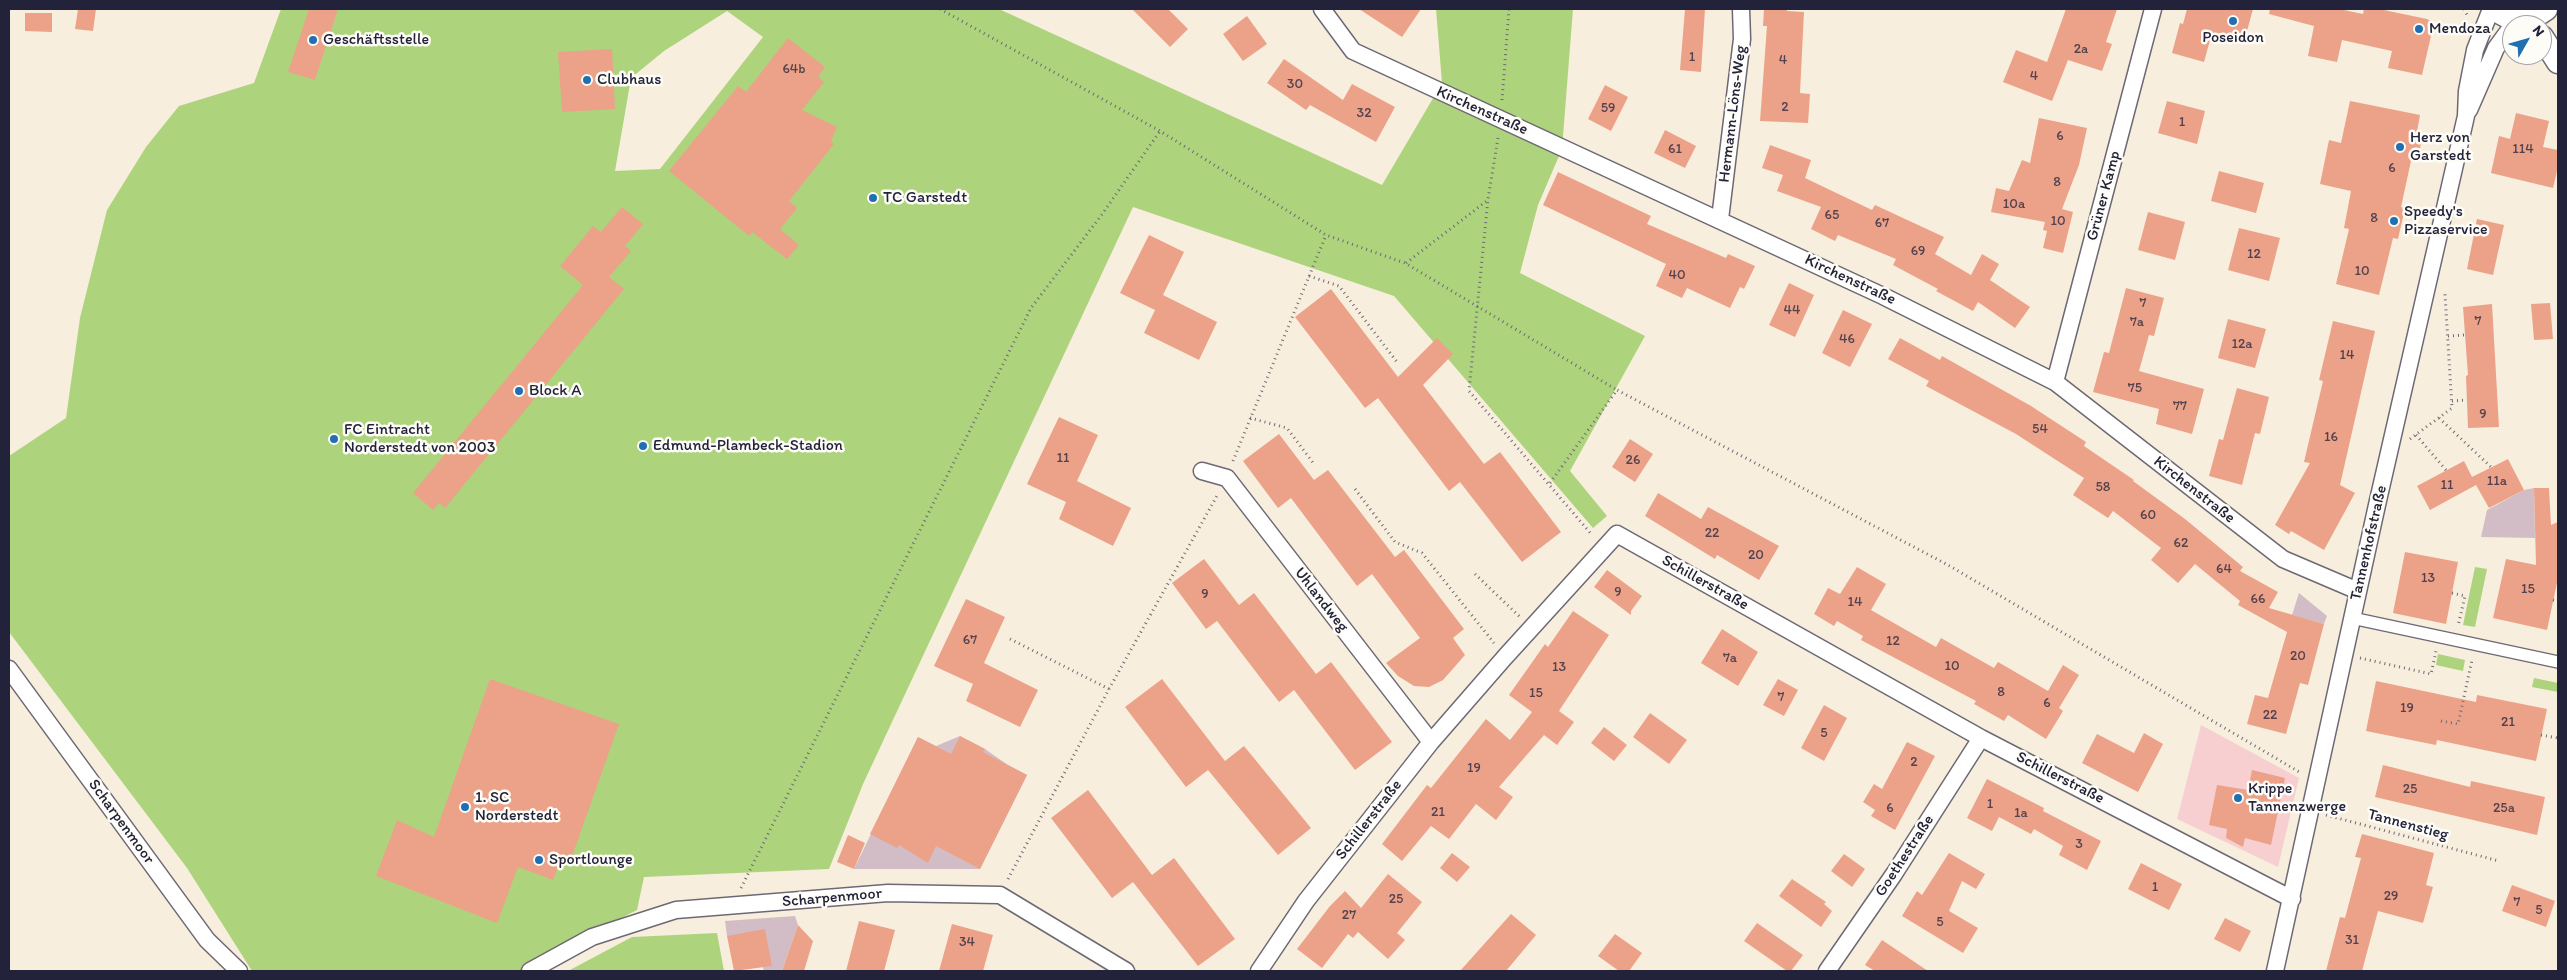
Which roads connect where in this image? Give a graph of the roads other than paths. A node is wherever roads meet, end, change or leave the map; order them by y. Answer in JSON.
{"nodes":[{"id":1,"x":1322,"y":9,"type":"edge"},
{"id":2,"x":1741,"y":9,"type":"edge"},
{"id":3,"x":2153,"y":9,"type":"edge"},
{"id":4,"x":2492,"y":9,"type":"edge"},
{"id":5,"x":2554,"y":9,"type":"edge"},
{"id":6,"x":2558,"y":20,"type":"edge"},
{"id":7,"x":2502,"y":42,"type":"edge"},
{"id":8,"x":2466,"y":116,"type":"junction"},
{"id":9,"x":1720,"y":219,"type":"junction"},
{"id":10,"x":2055,"y":382,"type":"junction"},
{"id":11,"x":1202,"y":472,"type":"dead end"},
{"id":12,"x":2358,"y":591,"type":"junction"},
{"id":13,"x":2352,"y":618,"type":"junction"},
{"id":14,"x":2558,"y":662,"type":"edge"},
{"id":15,"x":9,"y":668,"type":"edge"},
{"id":16,"x":1981,"y":738,"type":"junction"},
{"id":17,"x":1431,"y":742,"type":"junction"},
{"id":18,"x":2292,"y":899,"type":"junction"},
{"id":19,"x":239,"y":971,"type":"edge"},
{"id":20,"x":530,"y":971,"type":"edge"},
{"id":21,"x":1126,"y":971,"type":"edge"},
{"id":22,"x":1259,"y":971,"type":"edge"},
{"id":23,"x":1827,"y":971,"type":"edge"},
{"id":24,"x":2275,"y":971,"type":"edge"}],
"edges":[{"from":1,"to":9,"type":"street","name":"Kirchenstraße"},
{"from":2,"to":9,"type":"street","name":"Hermann-Löns-Weg"},
{"from":3,"to":10,"type":"street","name":"Grüner Kamp"},
{"from":4,"to":8,"type":"street","name":"Tannenhofstraße"},
{"from":5,"to":6,"type":"main road"},
{"from":7,"to":8,"type":"street","name":"Tannenhofstraße"},
{"from":8,"to":12,"type":"street","name":"Tannenhofstraße"},
{"from":9,"to":10,"type":"street","name":"Kirchenstraße"},
{"from":10,"to":12,"type":"street","name":"Kirchenstraße"},
{"from":11,"to":17,"type":"street","name":"Uhlandweg"},
{"from":12,"to":13,"type":"street","name":"Tannenhofstraße"},
{"from":13,"to":14,"type":"street"},
{"from":13,"to":18,"type":"street","name":"Tannenhofstraße"},
{"from":15,"to":19,"type":"street","name":"Scharpenmoor"},
{"from":16,"to":17,"type":"street","name":"Schillerstraße"},
{"from":16,"to":18,"type":"street","name":"Schillerstraße"},
{"from":16,"to":23,"type":"street","name":"Goethestraße"},
{"from":17,"to":22,"type":"street","name":"Schillerstraße"},
{"from":18,"to":24,"type":"street","name":"Tannenhofstraße"},
{"from":20,"to":21,"type":"street","name":"Scharpenmoor"}]}
